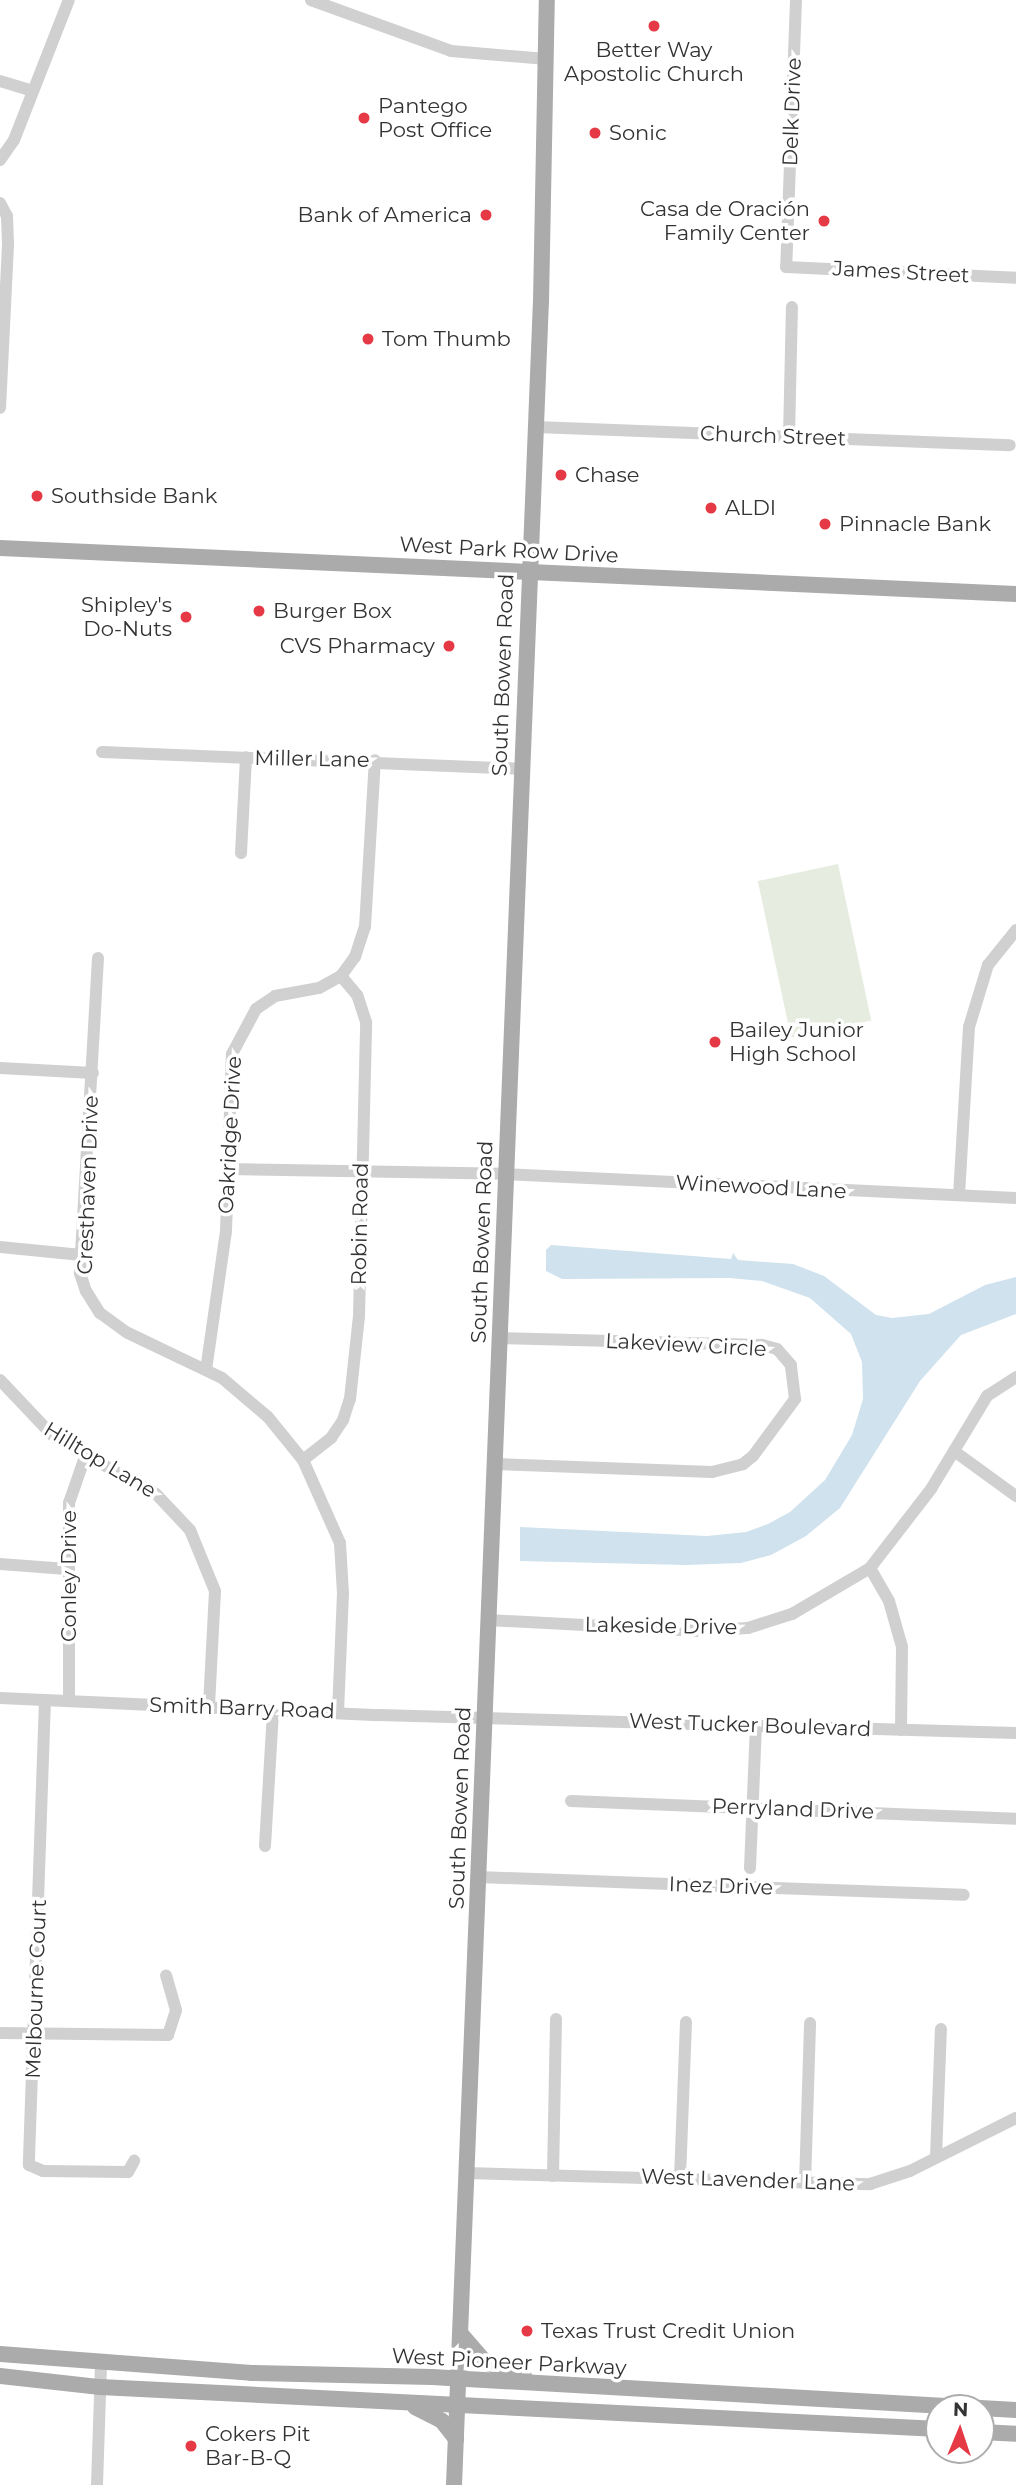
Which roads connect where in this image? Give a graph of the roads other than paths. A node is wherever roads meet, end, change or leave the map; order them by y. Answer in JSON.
{"nodes":[{"id":1,"x":69,"y":0,"type":"edge"},
{"id":2,"x":311,"y":0,"type":"edge"},
{"id":3,"x":547,"y":0,"type":"edge"},
{"id":4,"x":796,"y":0,"type":"edge"},
{"id":5,"x":546,"y":59,"type":"junction"},
{"id":6,"x":0,"y":81,"type":"edge"},
{"id":7,"x":30,"y":90,"type":"junction"},
{"id":8,"x":0,"y":160,"type":"edge"},
{"id":9,"x":0,"y":203,"type":"edge"},
{"id":10,"x":786,"y":267,"type":"joint"},
{"id":11,"x":1016,"y":278,"type":"edge"},
{"id":12,"x":792,"y":307,"type":"dead end"},
{"id":13,"x":2,"y":336,"type":"edge"},
{"id":14,"x":0,"y":408,"type":"edge"},
{"id":15,"x":536,"y":427,"type":"junction"},
{"id":16,"x":789,"y":437,"type":"junction"},
{"id":17,"x":1010,"y":445,"type":"dead end"},
{"id":18,"x":0,"y":548,"type":"edge"},
{"id":19,"x":527,"y":572,"type":"junction"},
{"id":20,"x":1016,"y":594,"type":"edge"},
{"id":21,"x":102,"y":752,"type":"dead end"},
{"id":22,"x":246,"y":757,"type":"junction"},
{"id":23,"x":375,"y":760,"type":"junction"},
{"id":24,"x":521,"y":769,"type":"junction"},
{"id":25,"x":241,"y":853,"type":"dead end"},
{"id":26,"x":1016,"y":930,"type":"edge"},
{"id":27,"x":97,"y":958,"type":"dead end"},
{"id":28,"x":341,"y":976,"type":"junction"},
{"id":29,"x":0,"y":1068,"type":"edge"},
{"id":30,"x":93,"y":1073,"type":"junction"},
{"id":31,"x":228,"y":1169,"type":"junction"},
{"id":32,"x":360,"y":1171,"type":"junction"},
{"id":33,"x":505,"y":1174,"type":"junction"},
{"id":34,"x":959,"y":1195,"type":"junction"},
{"id":35,"x":1015,"y":1198,"type":"edge"},
{"id":36,"x":0,"y":1247,"type":"edge"},
{"id":37,"x":82,"y":1255,"type":"junction"},
{"id":38,"x":499,"y":1338,"type":"junction"},
{"id":39,"x":206,"y":1370,"type":"junction"},
{"id":40,"x":1016,"y":1377,"type":"edge"},
{"id":41,"x":0,"y":1380,"type":"edge"},
{"id":42,"x":954,"y":1451,"type":"junction"},
{"id":43,"x":86,"y":1454,"type":"junction"},
{"id":44,"x":303,"y":1460,"type":"junction"},
{"id":45,"x":494,"y":1464,"type":"junction"},
{"id":46,"x":1016,"y":1496,"type":"edge"},
{"id":47,"x":0,"y":1564,"type":"edge"},
{"id":48,"x":870,"y":1568,"type":"junction"},
{"id":49,"x":67,"y":1569,"type":"junction"},
{"id":50,"x":488,"y":1620,"type":"junction"},
{"id":51,"x":0,"y":1698,"type":"edge"},
{"id":52,"x":45,"y":1700,"type":"junction"},
{"id":53,"x":69,"y":1701,"type":"junction"},
{"id":54,"x":209,"y":1707,"type":"junction"},
{"id":55,"x":273,"y":1710,"type":"junction"},
{"id":56,"x":338,"y":1712,"type":"junction"},
{"id":57,"x":484,"y":1716,"type":"junction"},
{"id":58,"x":756,"y":1725,"type":"junction"},
{"id":59,"x":901,"y":1730,"type":"junction"},
{"id":60,"x":1016,"y":1733,"type":"edge"},
{"id":61,"x":571,"y":1801,"type":"dead end"},
{"id":62,"x":752,"y":1808,"type":"junction"},
{"id":63,"x":1016,"y":1819,"type":"edge"},
{"id":64,"x":265,"y":1846,"type":"dead end"},
{"id":65,"x":750,"y":1868,"type":"dead end"},
{"id":66,"x":478,"y":1877,"type":"junction"},
{"id":67,"x":964,"y":1895,"type":"dead end"},
{"id":68,"x":166,"y":1975,"type":"dead end"},
{"id":69,"x":556,"y":2019,"type":"dead end"},
{"id":70,"x":686,"y":2022,"type":"dead end"},
{"id":71,"x":810,"y":2023,"type":"dead end"},
{"id":72,"x":941,"y":2029,"type":"dead end"},
{"id":73,"x":0,"y":2033,"type":"edge"},
{"id":74,"x":35,"y":2034,"type":"junction"},
{"id":75,"x":1016,"y":2118,"type":"edge"},
{"id":76,"x":936,"y":2157,"type":"junction"},
{"id":77,"x":134,"y":2161,"type":"dead end"},
{"id":78,"x":466,"y":2173,"type":"junction"},
{"id":79,"x":553,"y":2176,"type":"junction"},
{"id":80,"x":680,"y":2178,"type":"junction"},
{"id":81,"x":805,"y":2184,"type":"junction"},
{"id":82,"x":460,"y":2333,"type":"junction"},
{"id":83,"x":0,"y":2354,"type":"edge"},
{"id":84,"x":101,"y":2363,"type":"junction"},
{"id":85,"x":0,"y":2376,"type":"edge"},
{"id":86,"x":458,"y":2379,"type":"junction"},
{"id":87,"x":544,"y":2385,"type":"junction"},
{"id":88,"x":100,"y":2387,"type":"junction"},
{"id":89,"x":745,"y":2395,"type":"junction"},
{"id":90,"x":399,"y":2402,"type":"junction"},
{"id":91,"x":457,"y":2406,"type":"junction"},
{"id":92,"x":1016,"y":2410,"type":"edge"},
{"id":93,"x":739,"y":2418,"type":"junction"},
{"id":94,"x":925,"y":2428,"type":"edge"},
{"id":95,"x":995,"y":2433,"type":"edge"},
{"id":96,"x":1016,"y":2434,"type":"edge"},
{"id":97,"x":456,"y":2439,"type":"junction"},
{"id":98,"x":97,"y":2485,"type":"edge"},
{"id":99,"x":454,"y":2485,"type":"edge"}],
"edges":[{"from":1,"to":7,"type":"street"},
{"from":2,"to":5,"type":"street"},
{"from":3,"to":5,"type":"main road","name":"South Bowen Road"},
{"from":4,"to":10,"type":"street","name":"Delk Drive"},
{"from":5,"to":15,"type":"main road","name":"South Bowen Road"},
{"from":6,"to":7,"type":"street"},
{"from":7,"to":8,"type":"street"},
{"from":9,"to":13,"type":"street"},
{"from":10,"to":11,"type":"street","name":"James Street"},
{"from":12,"to":16,"type":"street"},
{"from":13,"to":14,"type":"street"},
{"from":15,"to":16,"type":"street","name":"Church Street"},
{"from":15,"to":19,"type":"main road","name":"South Bowen Road"},
{"from":16,"to":17,"type":"street","name":"Church Street"},
{"from":18,"to":19,"type":"main road","name":"West Park Row Drive"},
{"from":19,"to":20,"type":"main road","name":"West Park Row Drive"},
{"from":19,"to":24,"type":"main road","name":"South Bowen Road"},
{"from":21,"to":22,"type":"street","name":"Miller Lane"},
{"from":22,"to":23,"type":"street","name":"Miller Lane"},
{"from":22,"to":25,"type":"street"},
{"from":23,"to":24,"type":"street","name":"Miller Lane"},
{"from":23,"to":28,"type":"street"},
{"from":24,"to":33,"type":"main road","name":"South Bowen Road"},
{"from":26,"to":34,"type":"street"},
{"from":27,"to":30,"type":"street","name":"Cresthaven Drive"},
{"from":28,"to":31,"type":"street","name":"Oakridge Drive"},
{"from":28,"to":32,"type":"street","name":"Robin Road"},
{"from":29,"to":30,"type":"street"},
{"from":30,"to":37,"type":"street","name":"Cresthaven Drive"},
{"from":31,"to":32,"type":"street","name":"Winewood Lane"},
{"from":31,"to":39,"type":"street","name":"Oakridge Drive"},
{"from":32,"to":33,"type":"street","name":"Winewood Lane"},
{"from":32,"to":44,"type":"street","name":"Robin Road"},
{"from":33,"to":34,"type":"street","name":"Winewood Lane"},
{"from":33,"to":38,"type":"main road","name":"South Bowen Road"},
{"from":34,"to":35,"type":"street","name":"Winewood Lane"},
{"from":36,"to":37,"type":"street"},
{"from":37,"to":39,"type":"street","name":"Cresthaven Drive"},
{"from":38,"to":45,"type":"main road","name":"South Bowen Road"},
{"from":38,"to":45,"type":"street","name":"Lakeview Circle"},
{"from":39,"to":44,"type":"street","name":"Cresthaven Drive"},
{"from":40,"to":42,"type":"street","name":"Lakeside Drive"},
{"from":41,"to":43,"type":"street","name":"Hilltop Lane"},
{"from":42,"to":46,"type":"street"},
{"from":42,"to":48,"type":"street","name":"Lakeside Drive"},
{"from":43,"to":49,"type":"street","name":"Conley Drive"},
{"from":43,"to":54,"type":"street","name":"Hilltop Lane"},
{"from":44,"to":56,"type":"street","name":"Cresthaven Drive"},
{"from":45,"to":50,"type":"main road","name":"South Bowen Road"},
{"from":47,"to":49,"type":"street"},
{"from":48,"to":50,"type":"street","name":"Lakeside Drive"},
{"from":48,"to":59,"type":"street"},
{"from":49,"to":53,"type":"street","name":"Conley Drive"},
{"from":50,"to":57,"type":"main road","name":"South Bowen Road"},
{"from":51,"to":52,"type":"street","name":"Smith Barry Road"},
{"from":52,"to":53,"type":"street","name":"Smith Barry Road"},
{"from":52,"to":74,"type":"street","name":"Melbourne Court"},
{"from":53,"to":54,"type":"street","name":"Smith Barry Road"},
{"from":54,"to":55,"type":"street","name":"Smith Barry Road"},
{"from":55,"to":56,"type":"street","name":"Smith Barry Road"},
{"from":55,"to":64,"type":"street"},
{"from":56,"to":57,"type":"street","name":"Smith Barry Road"},
{"from":57,"to":58,"type":"street","name":"West Tucker Boulevard"},
{"from":57,"to":66,"type":"main road","name":"South Bowen Road"},
{"from":58,"to":59,"type":"street","name":"West Tucker Boulevard"},
{"from":58,"to":62,"type":"street"},
{"from":59,"to":60,"type":"street","name":"West Tucker Boulevard"},
{"from":61,"to":62,"type":"street","name":"Perryland Drive"},
{"from":62,"to":63,"type":"street","name":"Perryland Drive"},
{"from":62,"to":65,"type":"street"},
{"from":66,"to":67,"type":"street","name":"Inez Drive"},
{"from":66,"to":78,"type":"main road","name":"South Bowen Road"},
{"from":68,"to":74,"type":"street"},
{"from":69,"to":79,"type":"street"},
{"from":70,"to":80,"type":"street"},
{"from":71,"to":81,"type":"street"},
{"from":72,"to":76,"type":"street"},
{"from":73,"to":74,"type":"street"},
{"from":74,"to":77,"type":"street","name":"Melbourne Court"},
{"from":75,"to":76,"type":"street","name":"West Lavender Lane"},
{"from":76,"to":81,"type":"street","name":"West Lavender Lane"},
{"from":78,"to":79,"type":"street","name":"West Lavender Lane"},
{"from":78,"to":82,"type":"main road","name":"South Bowen Road"},
{"from":79,"to":80,"type":"street","name":"West Lavender Lane"},
{"from":80,"to":81,"type":"street","name":"West Lavender Lane"},
{"from":82,"to":86,"type":"main road","name":"South Bowen Road"},
{"from":82,"to":87,"type":"main road"},
{"from":83,"to":84,"type":"main road","name":"West Pioneer Parkway"},
{"from":84,"to":86,"type":"main road","name":"West Pioneer Parkway"},
{"from":84,"to":88,"type":"street"},
{"from":85,"to":88,"type":"main road"},
{"from":86,"to":87,"type":"main road","name":"West Pioneer Parkway"},
{"from":86,"to":91,"type":"main road","name":"South Bowen Road"},
{"from":87,"to":89,"type":"main road","name":"West Pioneer Parkway"},
{"from":88,"to":90,"type":"main road"},
{"from":88,"to":98,"type":"street"},
{"from":89,"to":92,"type":"main road","name":"West Pioneer Parkway"},
{"from":89,"to":93,"type":"main road"},
{"from":90,"to":91,"type":"main road"},
{"from":90,"to":97,"type":"main road"},
{"from":91,"to":93,"type":"main road"},
{"from":91,"to":97,"type":"main road","name":"South Bowen Road"},
{"from":93,"to":94,"type":"main road"},
{"from":95,"to":96,"type":"main road"},
{"from":97,"to":99,"type":"main road","name":"South Bowen Road"}]}
